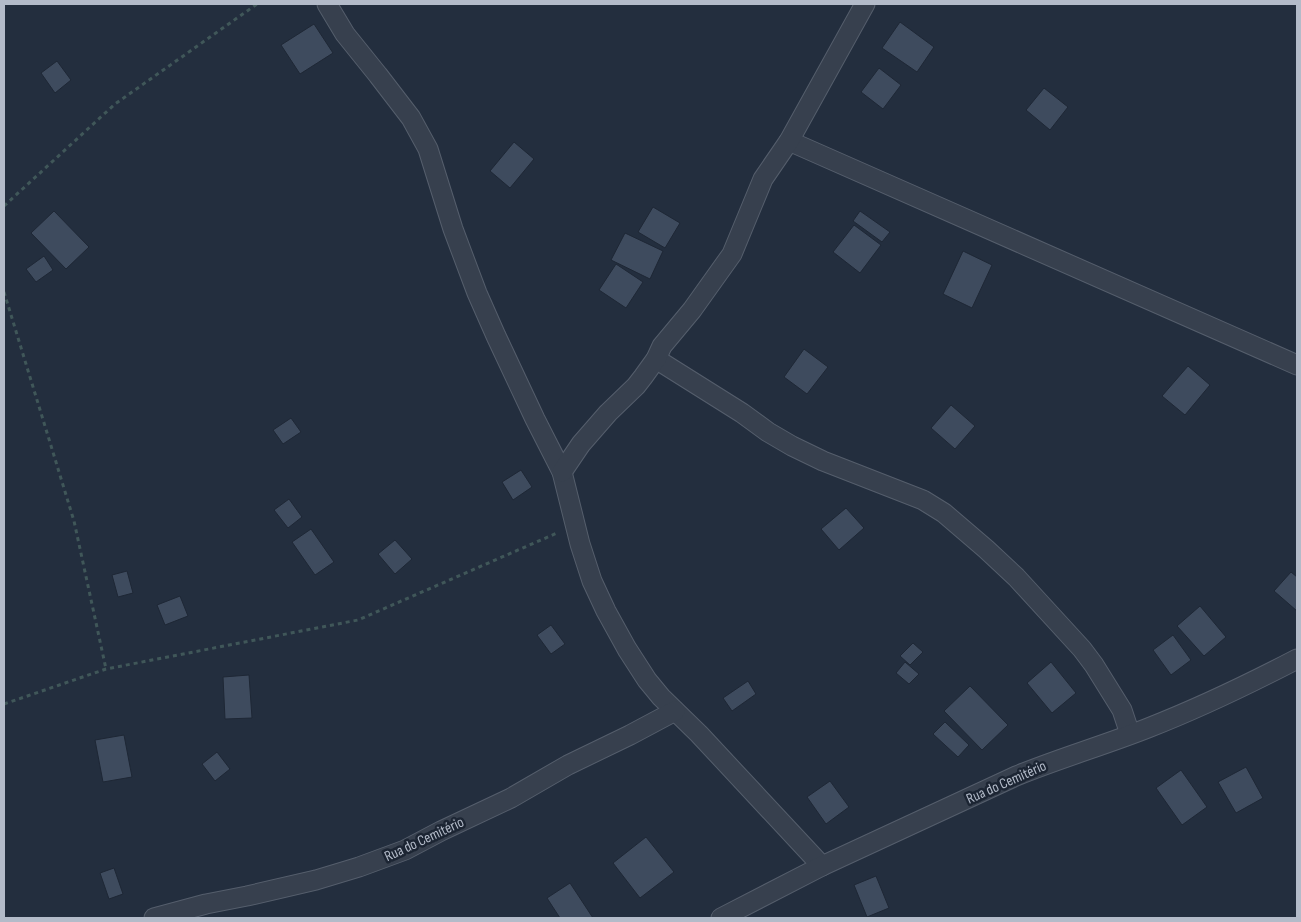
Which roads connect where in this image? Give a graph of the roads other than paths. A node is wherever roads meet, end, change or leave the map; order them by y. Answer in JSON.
{"nodes":[{"id":1,"x":327,"y":4,"type":"edge"},
{"id":2,"x":865,"y":4,"type":"edge"},
{"id":3,"x":789,"y":141,"type":"junction"},
{"id":4,"x":656,"y":359,"type":"junction"},
{"id":5,"x":1297,"y":365,"type":"edge"},
{"id":6,"x":562,"y":472,"type":"junction"},
{"id":7,"x":1297,"y":659,"type":"edge"},
{"id":8,"x":675,"y":711,"type":"junction"},
{"id":9,"x":1130,"y":734,"type":"junction"},
{"id":10,"x":822,"y":866,"type":"junction"},
{"id":11,"x":154,"y":918,"type":"edge"},
{"id":12,"x":722,"y":918,"type":"edge"}],
"edges":[{"from":1,"to":6,"type":"street"},
{"from":2,"to":3,"type":"street"},
{"from":3,"to":4,"type":"street"},
{"from":3,"to":5,"type":"street"},
{"from":4,"to":6,"type":"street"},
{"from":4,"to":9,"type":"street"},
{"from":6,"to":8,"type":"street"},
{"from":7,"to":9,"type":"street","name":"Rua do Cemitério"},
{"from":8,"to":10,"type":"street"},
{"from":8,"to":11,"type":"street","name":"Rua do Cemitério"},
{"from":9,"to":10,"type":"street","name":"Rua do Cemitério"},
{"from":10,"to":12,"type":"street","name":"Rua do Cemitério"}]}
